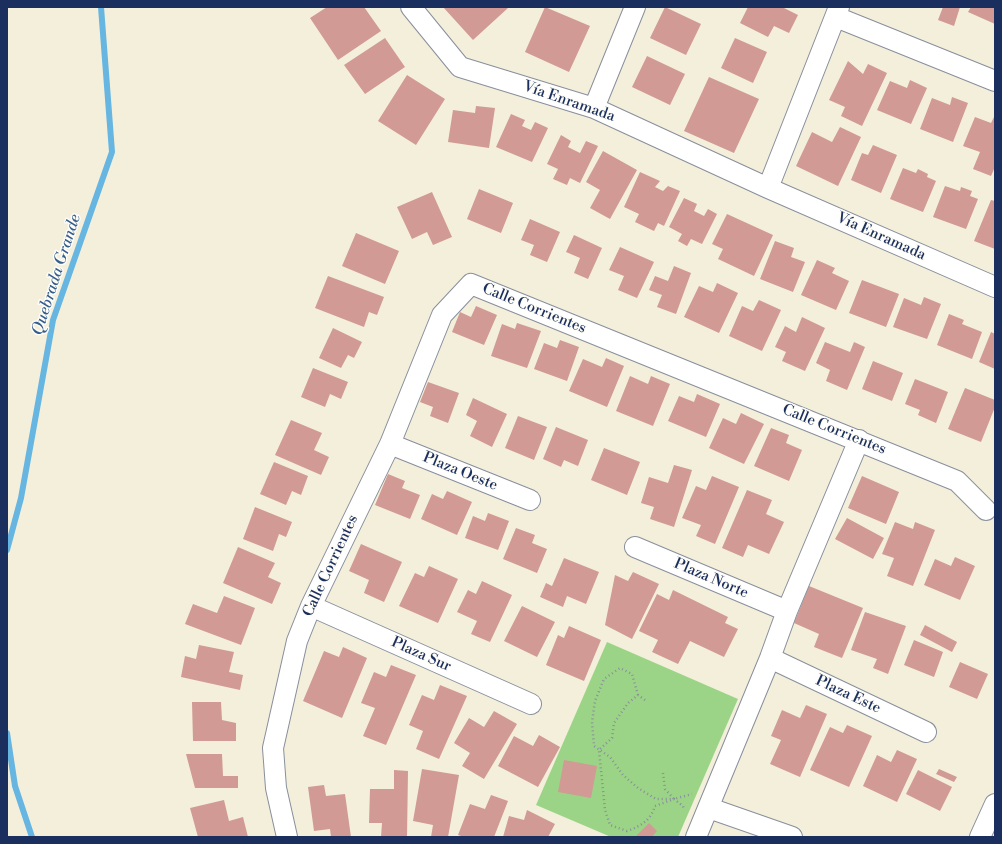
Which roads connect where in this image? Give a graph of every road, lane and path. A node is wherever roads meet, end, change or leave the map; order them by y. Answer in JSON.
{"nodes":[{"id":1,"x":412,"y":7,"type":"edge"},
{"id":2,"x":635,"y":7,"type":"edge"},
{"id":3,"x":837,"y":12,"type":"edge"},
{"id":4,"x":995,"y":81,"type":"edge"},
{"id":5,"x":594,"y":108,"type":"junction"},
{"id":6,"x":768,"y":188,"type":"junction"},
{"id":7,"x":995,"y":287,"type":"edge"},
{"id":8,"x":859,"y":440,"type":"junction"},
{"id":9,"x":390,"y":444,"type":"junction"},
{"id":10,"x":530,"y":500,"type":"dead end"},
{"id":11,"x":986,"y":510,"type":"dead end"},
{"id":12,"x":635,"y":547,"type":"dead end"},
{"id":13,"x":311,"y":606,"type":"junction"},
{"id":14,"x":787,"y":611,"type":"junction"},
{"id":15,"x":770,"y":658,"type":"junction"},
{"id":16,"x":638,"y":695,"type":"junction"},
{"id":17,"x":645,"y":700,"type":"dead end"},
{"id":18,"x":531,"y":704,"type":"dead end"},
{"id":19,"x":926,"y":732,"type":"dead end"},
{"id":20,"x":599,"y":750,"type":"junction"},
{"id":21,"x":663,"y":773,"type":"dead end"},
{"id":22,"x":717,"y":787,"type":"junction"},
{"id":23,"x":674,"y":799,"type":"junction"},
{"id":24,"x":995,"y":804,"type":"edge"},
{"id":25,"x":709,"y":808,"type":"junction"},
{"id":26,"x":685,"y":812,"type":"dead end"},
{"id":27,"x":287,"y":837,"type":"edge"},
{"id":28,"x":696,"y":837,"type":"edge"},
{"id":29,"x":792,"y":837,"type":"edge"},
{"id":30,"x":980,"y":837,"type":"edge"}],
"edges":[{"from":1,"to":5,"type":"street","name":"Vía Enramada"},
{"from":2,"to":5,"type":"street"},
{"from":3,"to":4,"type":"street"},
{"from":3,"to":6,"type":"street"},
{"from":5,"to":6,"type":"street","name":"Vía Enramada"},
{"from":6,"to":7,"type":"street","name":"Vía Enramada"},
{"from":8,"to":9,"type":"street","name":"Calle Corrientes"},
{"from":8,"to":11,"type":"street","name":"Calle Corrientes"},
{"from":8,"to":14,"type":"street"},
{"from":9,"to":10,"type":"street","name":"Plaza Oeste"},
{"from":9,"to":13,"type":"street","name":"Calle Corrientes"},
{"from":12,"to":14,"type":"street","name":"Plaza Norte"},
{"from":13,"to":18,"type":"street","name":"Plaza Sur"},
{"from":13,"to":27,"type":"street","name":"Calle Corrientes"},
{"from":14,"to":15,"type":"street"},
{"from":15,"to":19,"type":"street","name":"Plaza Este"},
{"from":15,"to":22,"type":"street"},
{"from":16,"to":17,"type":"path"},
{"from":16,"to":20,"type":"path"},
{"from":16,"to":20,"type":"path"},
{"from":20,"to":23,"type":"path"},
{"from":20,"to":23,"type":"path"},
{"from":21,"to":23,"type":"path"},
{"from":22,"to":23,"type":"path"},
{"from":22,"to":25,"type":"street"},
{"from":23,"to":26,"type":"path"},
{"from":24,"to":30,"type":"street"},
{"from":25,"to":28,"type":"street"},
{"from":25,"to":29,"type":"street"}]}
